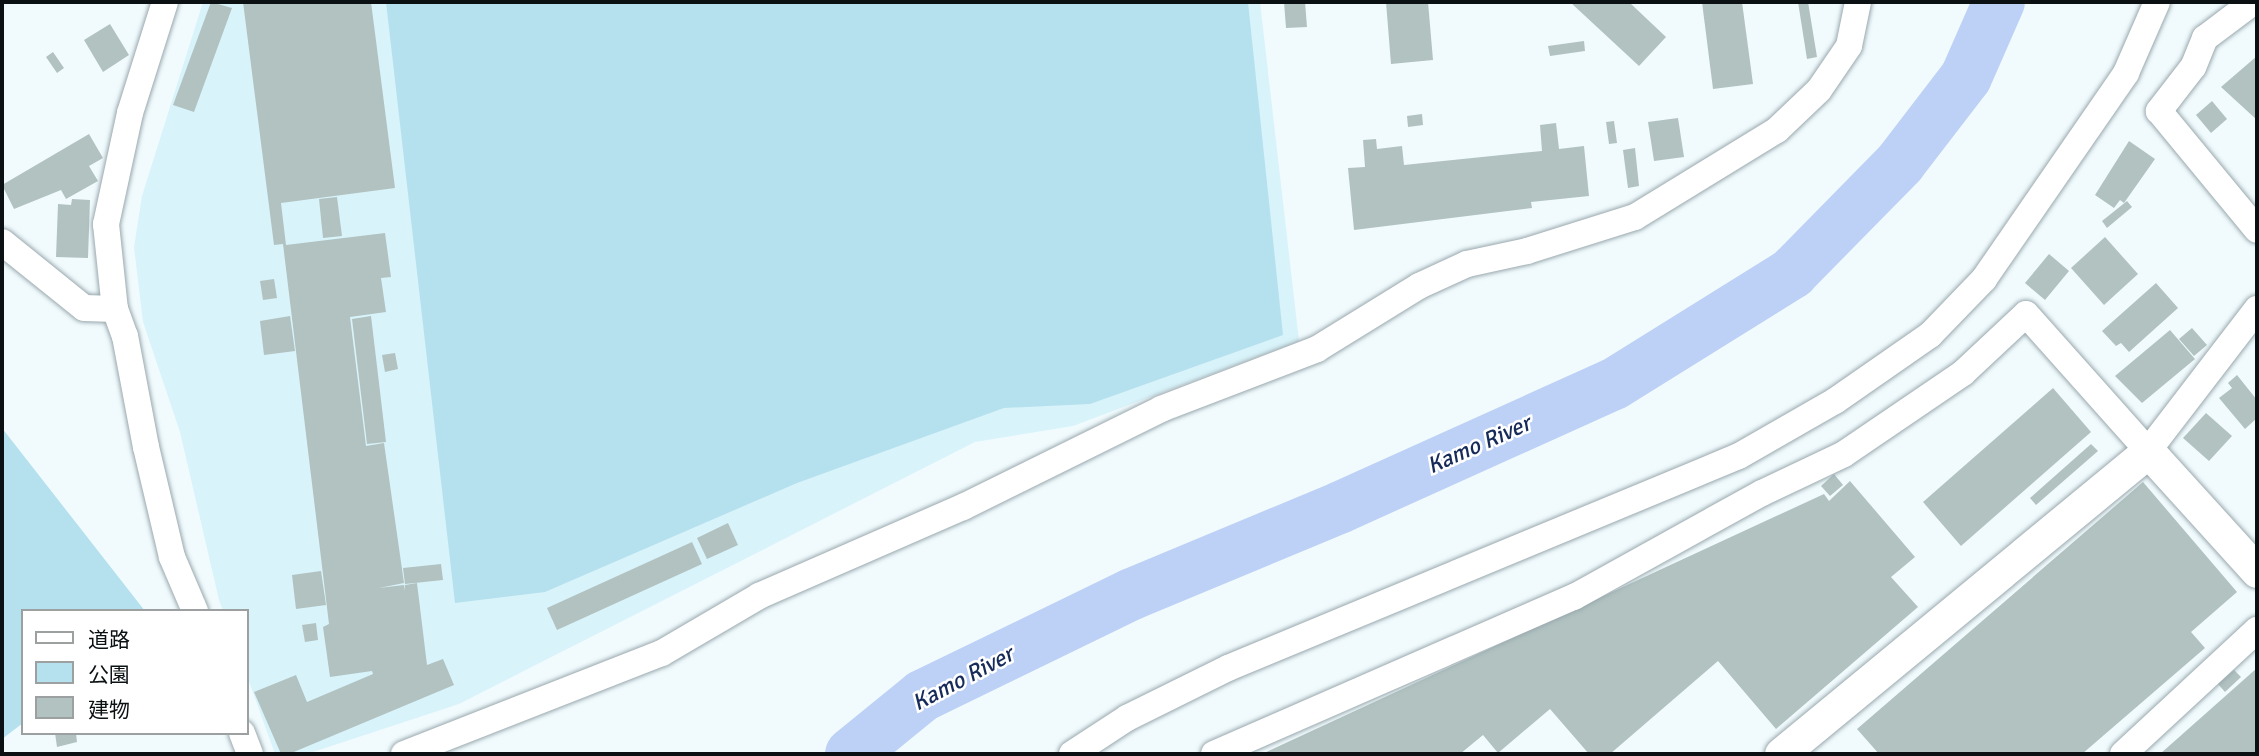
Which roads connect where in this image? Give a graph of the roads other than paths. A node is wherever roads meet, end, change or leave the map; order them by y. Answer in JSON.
{"nodes":[{"id":1,"x":165,"y":2,"type":"edge"},
{"id":2,"x":1858,"y":2,"type":"edge"},
{"id":3,"x":2153,"y":2,"type":"edge"},
{"id":4,"x":2253,"y":2,"type":"edge"},
{"id":5,"x":2257,"y":230,"type":"edge"},
{"id":6,"x":2,"y":242,"type":"edge"},
{"id":7,"x":115,"y":309,"type":"junction"},
{"id":8,"x":2257,"y":309,"type":"edge"},
{"id":9,"x":2148,"y":452,"type":"junction"},
{"id":10,"x":2257,"y":571,"type":"edge"},
{"id":11,"x":194,"y":609,"type":"edge"},
{"id":12,"x":2257,"y":631,"type":"edge"},
{"id":13,"x":243,"y":735,"type":"edge"},
{"id":14,"x":250,"y":754,"type":"edge"},
{"id":15,"x":404,"y":754,"type":"edge"},
{"id":16,"x":1072,"y":754,"type":"edge"},
{"id":17,"x":1214,"y":754,"type":"edge"},
{"id":18,"x":1781,"y":754,"type":"edge"},
{"id":19,"x":2123,"y":754,"type":"edge"}],
"edges":[{"from":1,"to":7,"type":"street"},
{"from":2,"to":15,"type":"street"},
{"from":3,"to":16,"type":"street"},
{"from":4,"to":5,"type":"street"},
{"from":6,"to":7,"type":"street"},
{"from":7,"to":11,"type":"street"},
{"from":8,"to":9,"type":"street"},
{"from":9,"to":10,"type":"street"},
{"from":9,"to":17,"type":"street"},
{"from":9,"to":18,"type":"street"},
{"from":12,"to":19,"type":"street"},
{"from":13,"to":14,"type":"street"}]}
